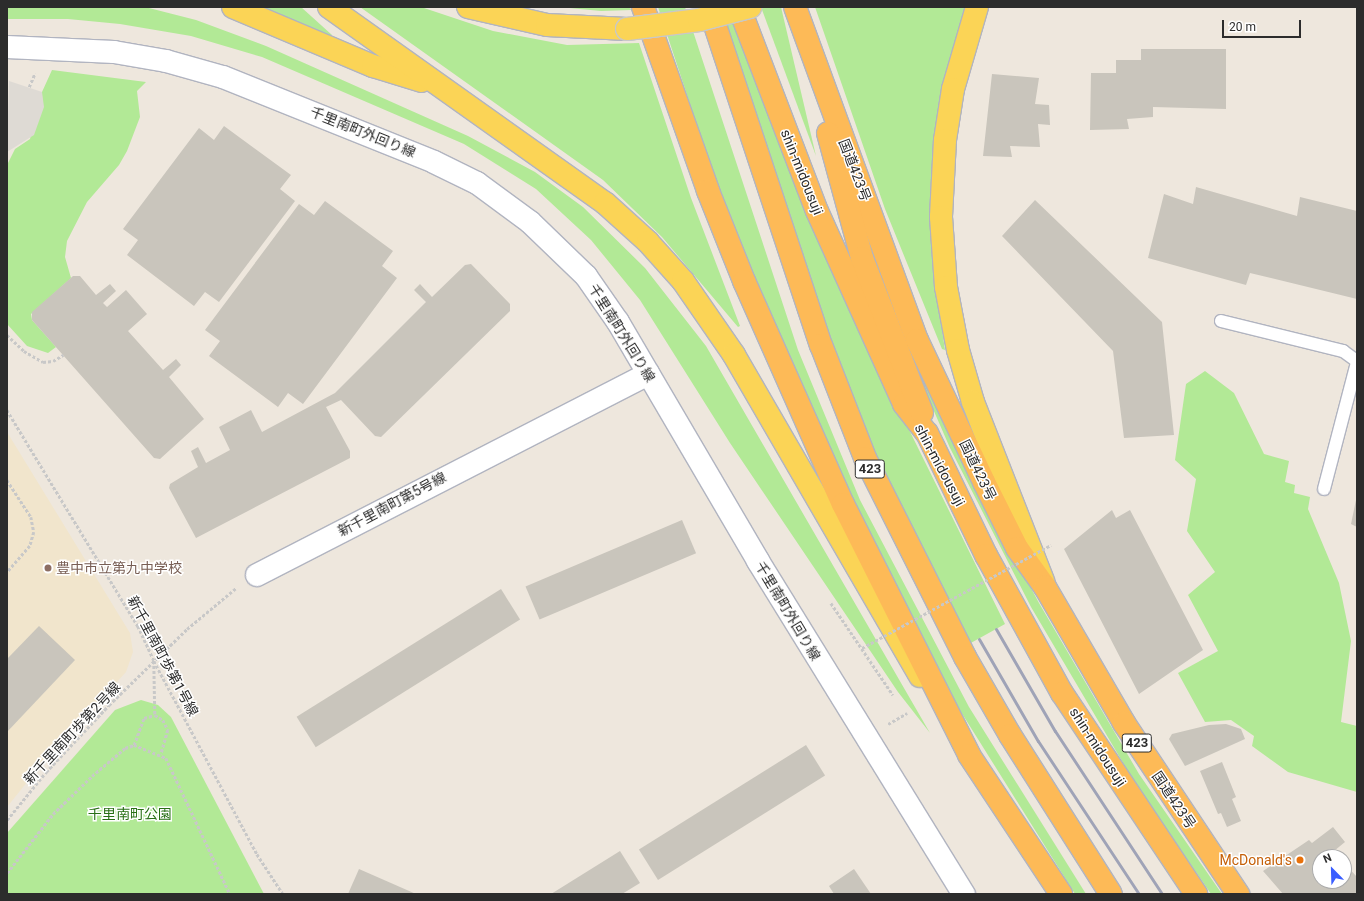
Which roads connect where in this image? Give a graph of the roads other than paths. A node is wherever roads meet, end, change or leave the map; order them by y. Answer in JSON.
{"nodes":[{"id":1,"x":233,"y":7,"type":"edge"},
{"id":2,"x":329,"y":7,"type":"edge"},
{"id":3,"x":468,"y":7,"type":"edge"},
{"id":4,"x":643,"y":7,"type":"edge"},
{"id":5,"x":709,"y":7,"type":"edge"},
{"id":6,"x":739,"y":7,"type":"edge"},
{"id":7,"x":750,"y":7,"type":"edge"},
{"id":8,"x":795,"y":7,"type":"edge"},
{"id":9,"x":977,"y":7,"type":"edge"},
{"id":10,"x":984,"y":7,"type":"edge"},
{"id":11,"x":968,"y":33,"type":"junction"},
{"id":12,"x":802,"y":34,"type":"junction"},
{"id":13,"x":7,"y":47,"type":"edge"},
{"id":14,"x":471,"y":106,"type":"junction"},
{"id":15,"x":1221,"y":321,"type":"dead end"},
{"id":16,"x":1357,"y":362,"type":"edge"},
{"id":17,"x":648,"y":374,"type":"junction"},
{"id":18,"x":926,"y":433,"type":"junction"},
{"id":19,"x":1324,"y":489,"type":"dead end"},
{"id":20,"x":257,"y":575,"type":"road end"},
{"id":21,"x":1045,"y":587,"type":"junction"},
{"id":22,"x":969,"y":755,"type":"junction"},
{"id":23,"x":964,"y":894,"type":"edge"},
{"id":24,"x":1061,"y":894,"type":"edge"},
{"id":25,"x":1111,"y":894,"type":"edge"},
{"id":26,"x":1196,"y":894,"type":"edge"},
{"id":27,"x":1238,"y":894,"type":"edge"}],
"edges":[{"from":1,"to":14,"type":"main road"},
{"from":2,"to":14,"type":"main road"},
{"from":3,"to":7,"type":"main road","bridge":true},
{"from":4,"to":22,"type":"highway","number":"423"},
{"from":5,"to":25,"type":"highway","number":"423"},
{"from":6,"to":18,"type":"highway","name":"shin-midousuji","number":"423"},
{"from":8,"to":12,"type":"highway","name":"国道423号","number":"423"},
{"from":9,"to":11,"type":"main road"},
{"from":10,"to":11,"type":"main road"},
{"from":11,"to":21,"type":"main road"},
{"from":12,"to":18,"type":"highway"},
{"from":12,"to":21,"type":"highway","name":"国道423号","number":"423"},
{"from":13,"to":17,"type":"street","name":"千里南町外回り線"},
{"from":14,"to":22,"type":"main road"},
{"from":15,"to":16,"type":"lane"},
{"from":16,"to":19,"type":"lane"},
{"from":17,"to":20,"type":"street","name":"新千里南町第5号線"},
{"from":17,"to":23,"type":"street","name":"千里南町外回り線"},
{"from":18,"to":26,"type":"highway","name":"shin-midousuji","number":"423"},
{"from":21,"to":27,"type":"highway","name":"国道423号","number":"423"},
{"from":22,"to":24,"type":"highway","number":"423"}]}
